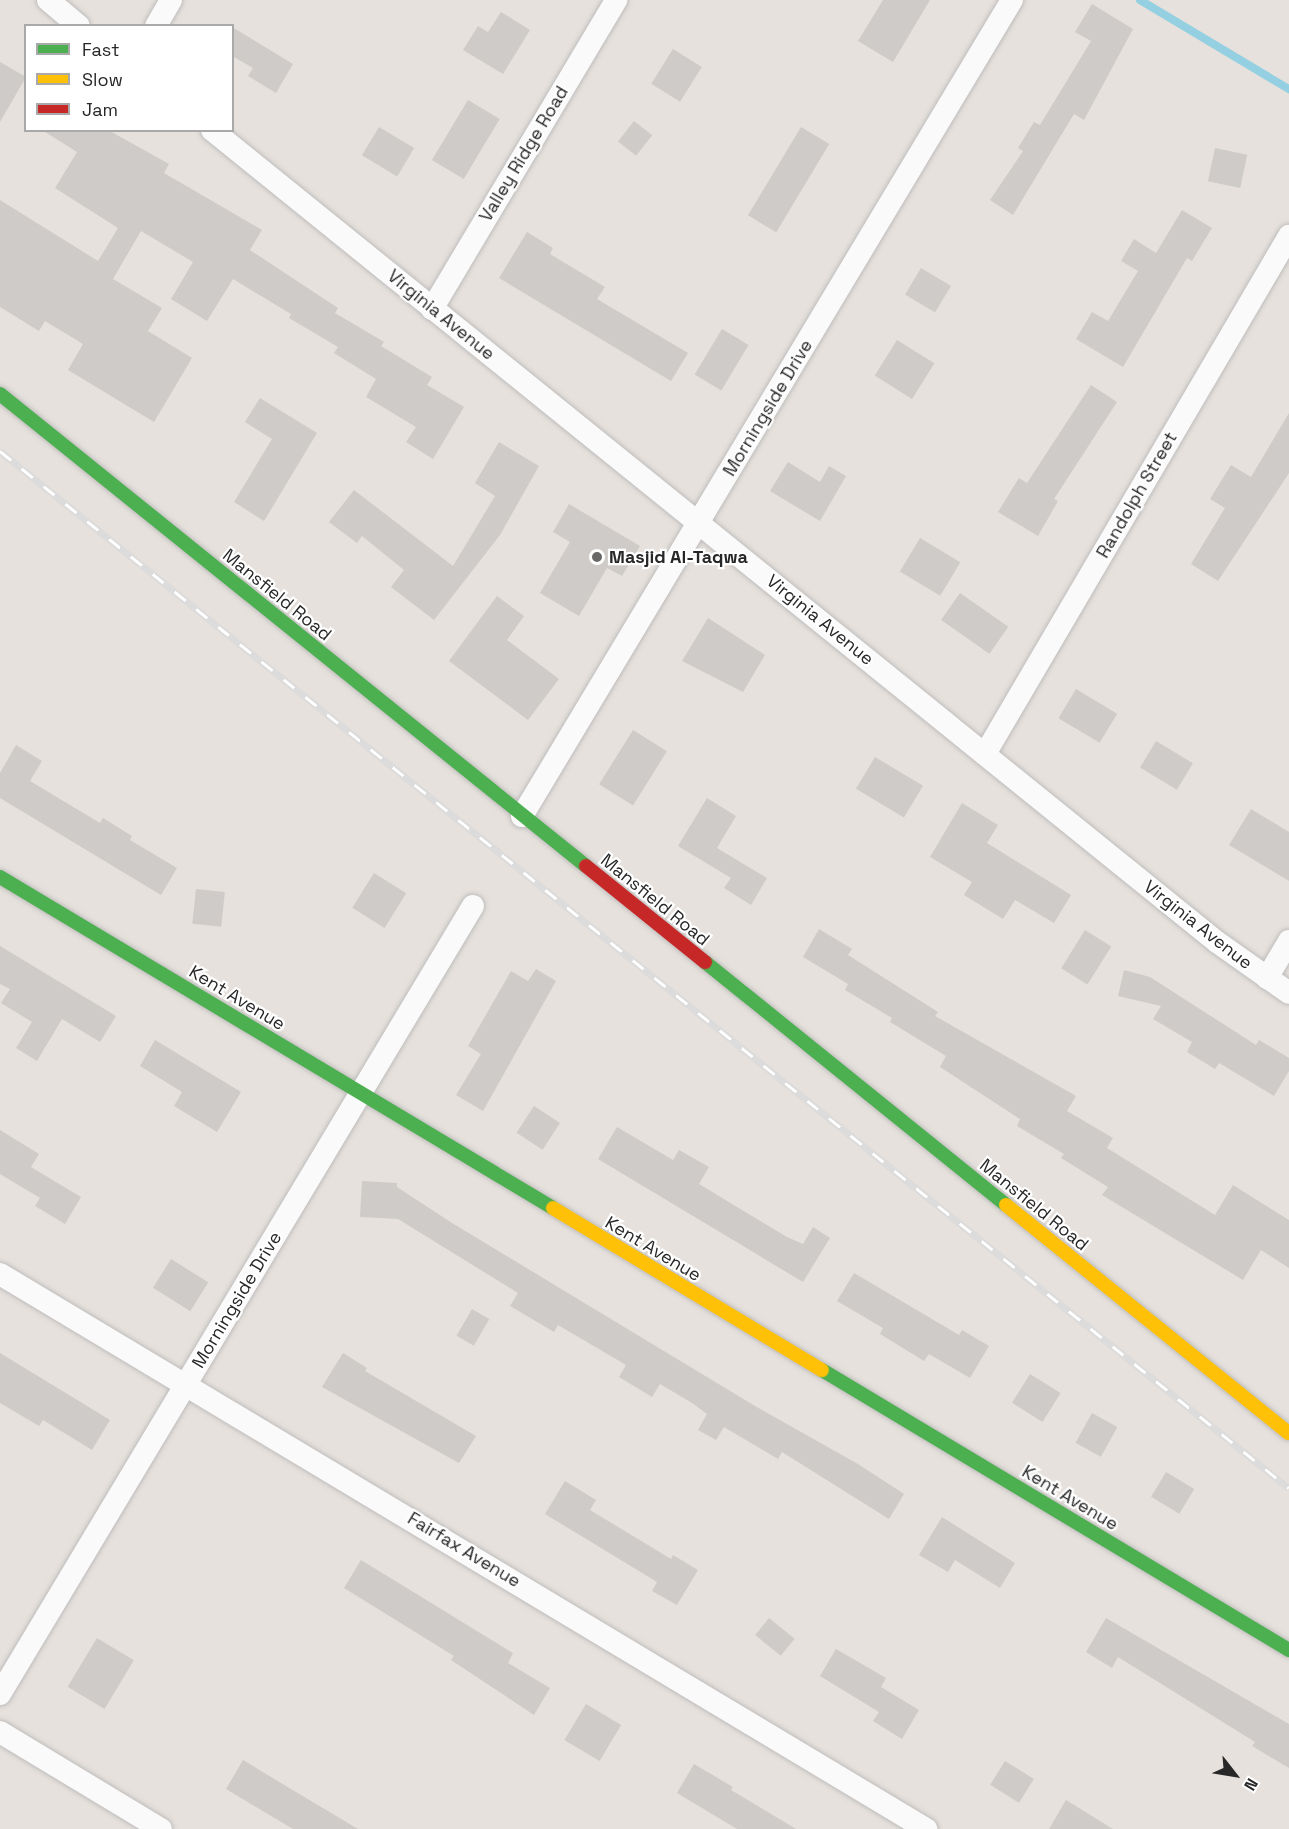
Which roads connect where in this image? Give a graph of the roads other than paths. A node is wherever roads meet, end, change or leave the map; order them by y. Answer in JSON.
{"nodes":[{"id":1,"x":48,"y":0,"type":"edge"},
{"id":2,"x":171,"y":0,"type":"edge"},
{"id":3,"x":616,"y":0,"type":"edge"},
{"id":4,"x":1012,"y":0,"type":"edge"},
{"id":5,"x":77,"y":24,"type":"edge"},
{"id":6,"x":157,"y":24,"type":"edge"},
{"id":7,"x":214,"y":132,"type":"edge"},
{"id":8,"x":1289,"y":236,"type":"edge"},
{"id":9,"x":432,"y":309,"type":"junction"},
{"id":10,"x":0,"y":394,"type":"edge"},
{"id":11,"x":700,"y":522,"type":"junction"},
{"id":12,"x":985,"y":754,"type":"junction"},
{"id":13,"x":522,"y":816,"type":"junction"},
{"id":14,"x":0,"y":877,"type":"edge"},
{"id":15,"x":473,"y":906,"type":"dead end"},
{"id":16,"x":1289,"y":941,"type":"edge"},
{"id":17,"x":1267,"y":978,"type":"junction"},
{"id":18,"x":1289,"y":993,"type":"edge"},
{"id":19,"x":361,"y":1093,"type":"junction"},
{"id":20,"x":0,"y":1274,"type":"edge"},
{"id":21,"x":186,"y":1386,"type":"junction"},
{"id":22,"x":1289,"y":1433,"type":"edge"},
{"id":23,"x":1289,"y":1650,"type":"edge"},
{"id":24,"x":0,"y":1694,"type":"edge"},
{"id":25,"x":0,"y":1732,"type":"edge"},
{"id":26,"x":160,"y":1829,"type":"edge"},
{"id":27,"x":926,"y":1829,"type":"edge"}],
"edges":[{"from":1,"to":5,"type":"street"},
{"from":2,"to":6,"type":"street"},
{"from":3,"to":9,"type":"street","name":"Valley Ridge Road"},
{"from":4,"to":11,"type":"street","name":"Morningside Drive"},
{"from":7,"to":9,"type":"street","name":"Virginia Avenue"},
{"from":8,"to":12,"type":"street","name":"Randolph Street"},
{"from":9,"to":11,"type":"street","name":"Virginia Avenue"},
{"from":10,"to":13,"type":"main road","name":"Mansfield Road"},
{"from":11,"to":12,"type":"street","name":"Virginia Avenue"},
{"from":11,"to":13,"type":"street","name":"Morningside Drive"},
{"from":12,"to":17,"type":"street","name":"Virginia Avenue"},
{"from":13,"to":22,"type":"main road","name":"Mansfield Road"},
{"from":14,"to":19,"type":"main road","name":"Kent Avenue"},
{"from":15,"to":19,"type":"street","name":"Morningside Drive"},
{"from":16,"to":17,"type":"street"},
{"from":17,"to":18,"type":"street","name":"Virginia Avenue"},
{"from":19,"to":21,"type":"street","name":"Morningside Drive"},
{"from":19,"to":23,"type":"main road","name":"Kent Avenue"},
{"from":20,"to":21,"type":"street","name":"Fairfax Avenue"},
{"from":21,"to":24,"type":"street","name":"Morningside Drive"},
{"from":21,"to":27,"type":"street","name":"Fairfax Avenue"},
{"from":25,"to":26,"type":"street"}]}
